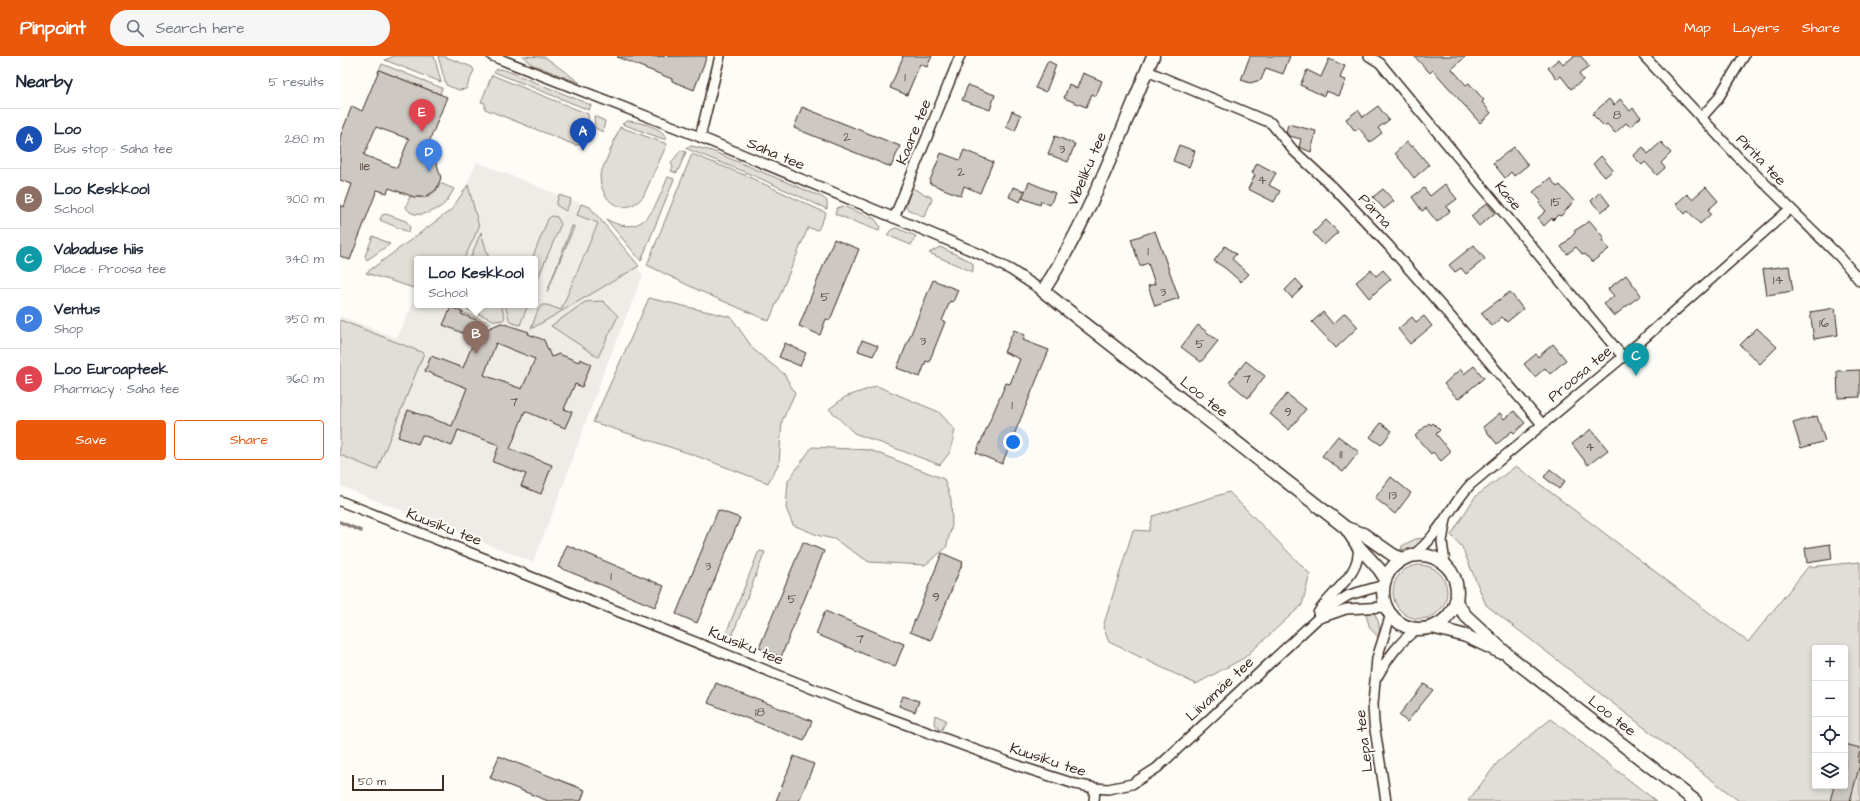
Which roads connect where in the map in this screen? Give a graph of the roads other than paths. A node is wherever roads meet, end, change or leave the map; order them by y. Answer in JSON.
{"nodes":[{"id":1,"x":492,"y":56,"type":"edge"},
{"id":2,"x":720,"y":56,"type":"edge"},
{"id":3,"x":960,"y":56,"type":"edge"},
{"id":4,"x":1153,"y":56,"type":"edge"},
{"id":5,"x":1369,"y":56,"type":"edge"},
{"id":6,"x":1644,"y":56,"type":"edge"},
{"id":7,"x":1744,"y":56,"type":"edge"},
{"id":8,"x":504,"y":58,"type":"edge"},
{"id":9,"x":1381,"y":59,"type":"edge"},
{"id":10,"x":1146,"y":71,"type":"junction"},
{"id":11,"x":1701,"y":118,"type":"junction"},
{"id":12,"x":700,"y":137,"type":"junction"},
{"id":13,"x":1790,"y":209,"type":"junction"},
{"id":14,"x":894,"y":218,"type":"junction"},
{"id":15,"x":1860,"y":281,"type":"edge"},
{"id":16,"x":1043,"y":291,"type":"junction"},
{"id":17,"x":1623,"y":357,"type":"junction"},
{"id":18,"x":1542,"y":424,"type":"junction"},
{"id":19,"x":340,"y":501,"type":"edge"},
{"id":20,"x":1446,"y":516,"type":"junction"},
{"id":21,"x":1346,"y":528,"type":"junction"},
{"id":22,"x":1358,"y":546,"type":"junction"},
{"id":23,"x":1408,"y":557,"type":"junction"},
{"id":24,"x":1445,"y":564,"type":"junction"},
{"id":25,"x":1385,"y":582,"type":"junction"},
{"id":26,"x":1456,"y":602,"type":"junction"},
{"id":27,"x":1388,"y":611,"type":"junction"},
{"id":28,"x":1313,"y":621,"type":"junction"},
{"id":29,"x":1432,"y":627,"type":"junction"},
{"id":30,"x":1418,"y":629,"type":"junction"},
{"id":31,"x":1510,"y":657,"type":"junction"},
{"id":32,"x":1376,"y":678,"type":"junction"},
{"id":33,"x":1146,"y":777,"type":"joint"},
{"id":34,"x":1095,"y":788,"type":"junction"},
{"id":35,"x":1094,"y":801,"type":"edge"},
{"id":36,"x":1386,"y":801,"type":"edge"},
{"id":37,"x":1695,"y":801,"type":"edge"}],
"edges":[{"from":1,"to":8,"type":"street","name":"Saha tee"},
{"from":2,"to":12,"type":"street"},
{"from":3,"to":14,"type":"street","name":"Kaare tee"},
{"from":4,"to":10,"type":"street","name":"Vibeliku tee"},
{"from":5,"to":9,"type":"street","name":"Kase"},
{"from":6,"to":11,"type":"street","name":"Pirita tee"},
{"from":7,"to":11,"type":"street"},
{"from":8,"to":12,"type":"street","name":"Saha tee"},
{"from":9,"to":17,"type":"street","name":"Kase"},
{"from":10,"to":16,"type":"street","name":"Vibeliku tee"},
{"from":10,"to":18,"type":"street","name":"Pärna"},
{"from":11,"to":13,"type":"street","name":"Pirita tee"},
{"from":12,"to":14,"type":"street","name":"Saha tee"},
{"from":13,"to":15,"type":"street","name":"Pirita tee"},
{"from":13,"to":17,"type":"street","name":"Proosa tee"},
{"from":14,"to":16,"type":"street","name":"Saha tee"},
{"from":16,"to":21,"type":"street","name":"Loo tee"},
{"from":17,"to":18,"type":"street","name":"Proosa tee"},
{"from":18,"to":20,"type":"street","name":"Proosa tee"},
{"from":19,"to":34,"type":"street","name":"Kuusiku tee"},
{"from":20,"to":23,"type":"street","name":"Proosa tee"},
{"from":20,"to":24,"type":"street","name":"Proosa tee"},
{"from":21,"to":22,"type":"street","name":"Loo tee"},
{"from":21,"to":23,"type":"street","name":"Loo tee"},
{"from":22,"to":25,"type":"street","name":"Loo tee"},
{"from":22,"to":28,"type":"street"},
{"from":23,"to":24,"type":"street"},
{"from":23,"to":25,"type":"street"},
{"from":24,"to":26,"type":"street"},
{"from":25,"to":27,"type":"street"},
{"from":25,"to":28,"type":"street","name":"Liivamäe tee"},
{"from":26,"to":29,"type":"street"},
{"from":26,"to":31,"type":"street","name":"Loo tee"},
{"from":27,"to":28,"type":"street","name":"Liivamäe tee"},
{"from":27,"to":30,"type":"street"},
{"from":27,"to":32,"type":"street","name":"Lepa tee"},
{"from":28,"to":33,"type":"street","name":"Liivamäe tee"},
{"from":29,"to":30,"type":"street"},
{"from":29,"to":31,"type":"street","name":"Loo tee"},
{"from":30,"to":32,"type":"street","name":"Lepa tee"},
{"from":31,"to":37,"type":"street","name":"Loo tee"},
{"from":32,"to":36,"type":"street","name":"Lepa tee"},
{"from":33,"to":34,"type":"street","name":"Kuusiku tee"},
{"from":34,"to":35,"type":"street"}]}
